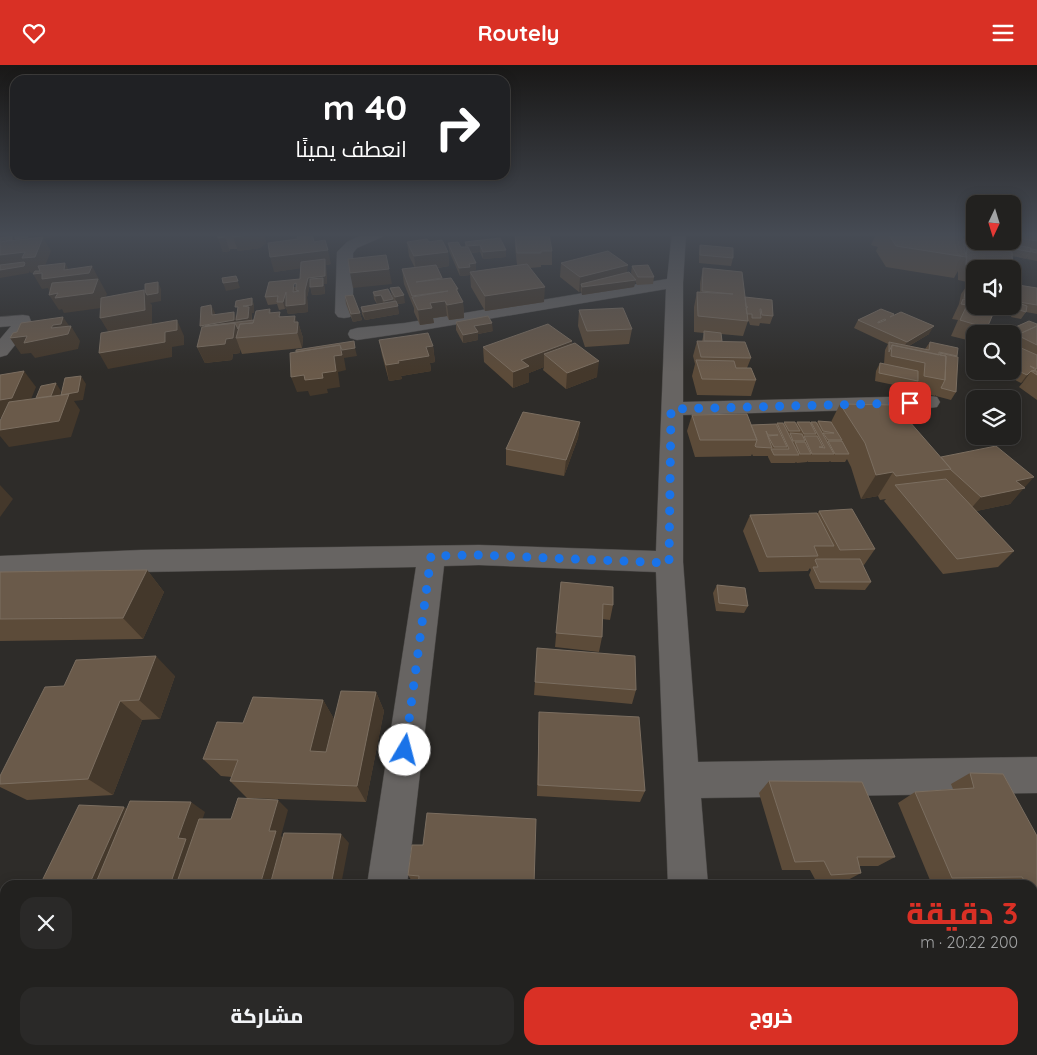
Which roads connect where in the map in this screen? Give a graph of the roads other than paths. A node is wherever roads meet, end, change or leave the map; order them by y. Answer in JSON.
{"nodes":[{"id":1,"x":345,"y":280,"type":"edge"},
{"id":2,"x":675,"y":283,"type":"joint"},
{"id":3,"x":344,"y":313,"type":"dead end"},
{"id":4,"x":0,"y":322,"type":"edge"},
{"id":5,"x":357,"y":334,"type":"dead end"},
{"id":6,"x":0,"y":351,"type":"edge"},
{"id":7,"x":929,"y":402,"type":"dead end"},
{"id":8,"x":671,"y":409,"type":"junction"},
{"id":9,"x":431,"y":556,"type":"junction"},
{"id":10,"x":669,"y":563,"type":"junction"},
{"id":11,"x":0,"y":567,"type":"edge"},
{"id":12,"x":1037,"y":775,"type":"edge"},
{"id":13,"x":681,"y":780,"type":"junction"},
{"id":14,"x":388,"y":880,"type":"edge"},
{"id":15,"x":688,"y":880,"type":"edge"}],
"edges":[{"from":1,"to":3,"type":"street"},
{"from":2,"to":5,"type":"street"},
{"from":2,"to":8,"type":"street"},
{"from":4,"to":6,"type":"street"},
{"from":7,"to":8,"type":"street"},
{"from":8,"to":10,"type":"street"},
{"from":9,"to":10,"type":"street"},
{"from":9,"to":11,"type":"street"},
{"from":9,"to":14,"type":"street"},
{"from":10,"to":13,"type":"street"},
{"from":12,"to":13,"type":"street"},
{"from":13,"to":15,"type":"street"}]}
